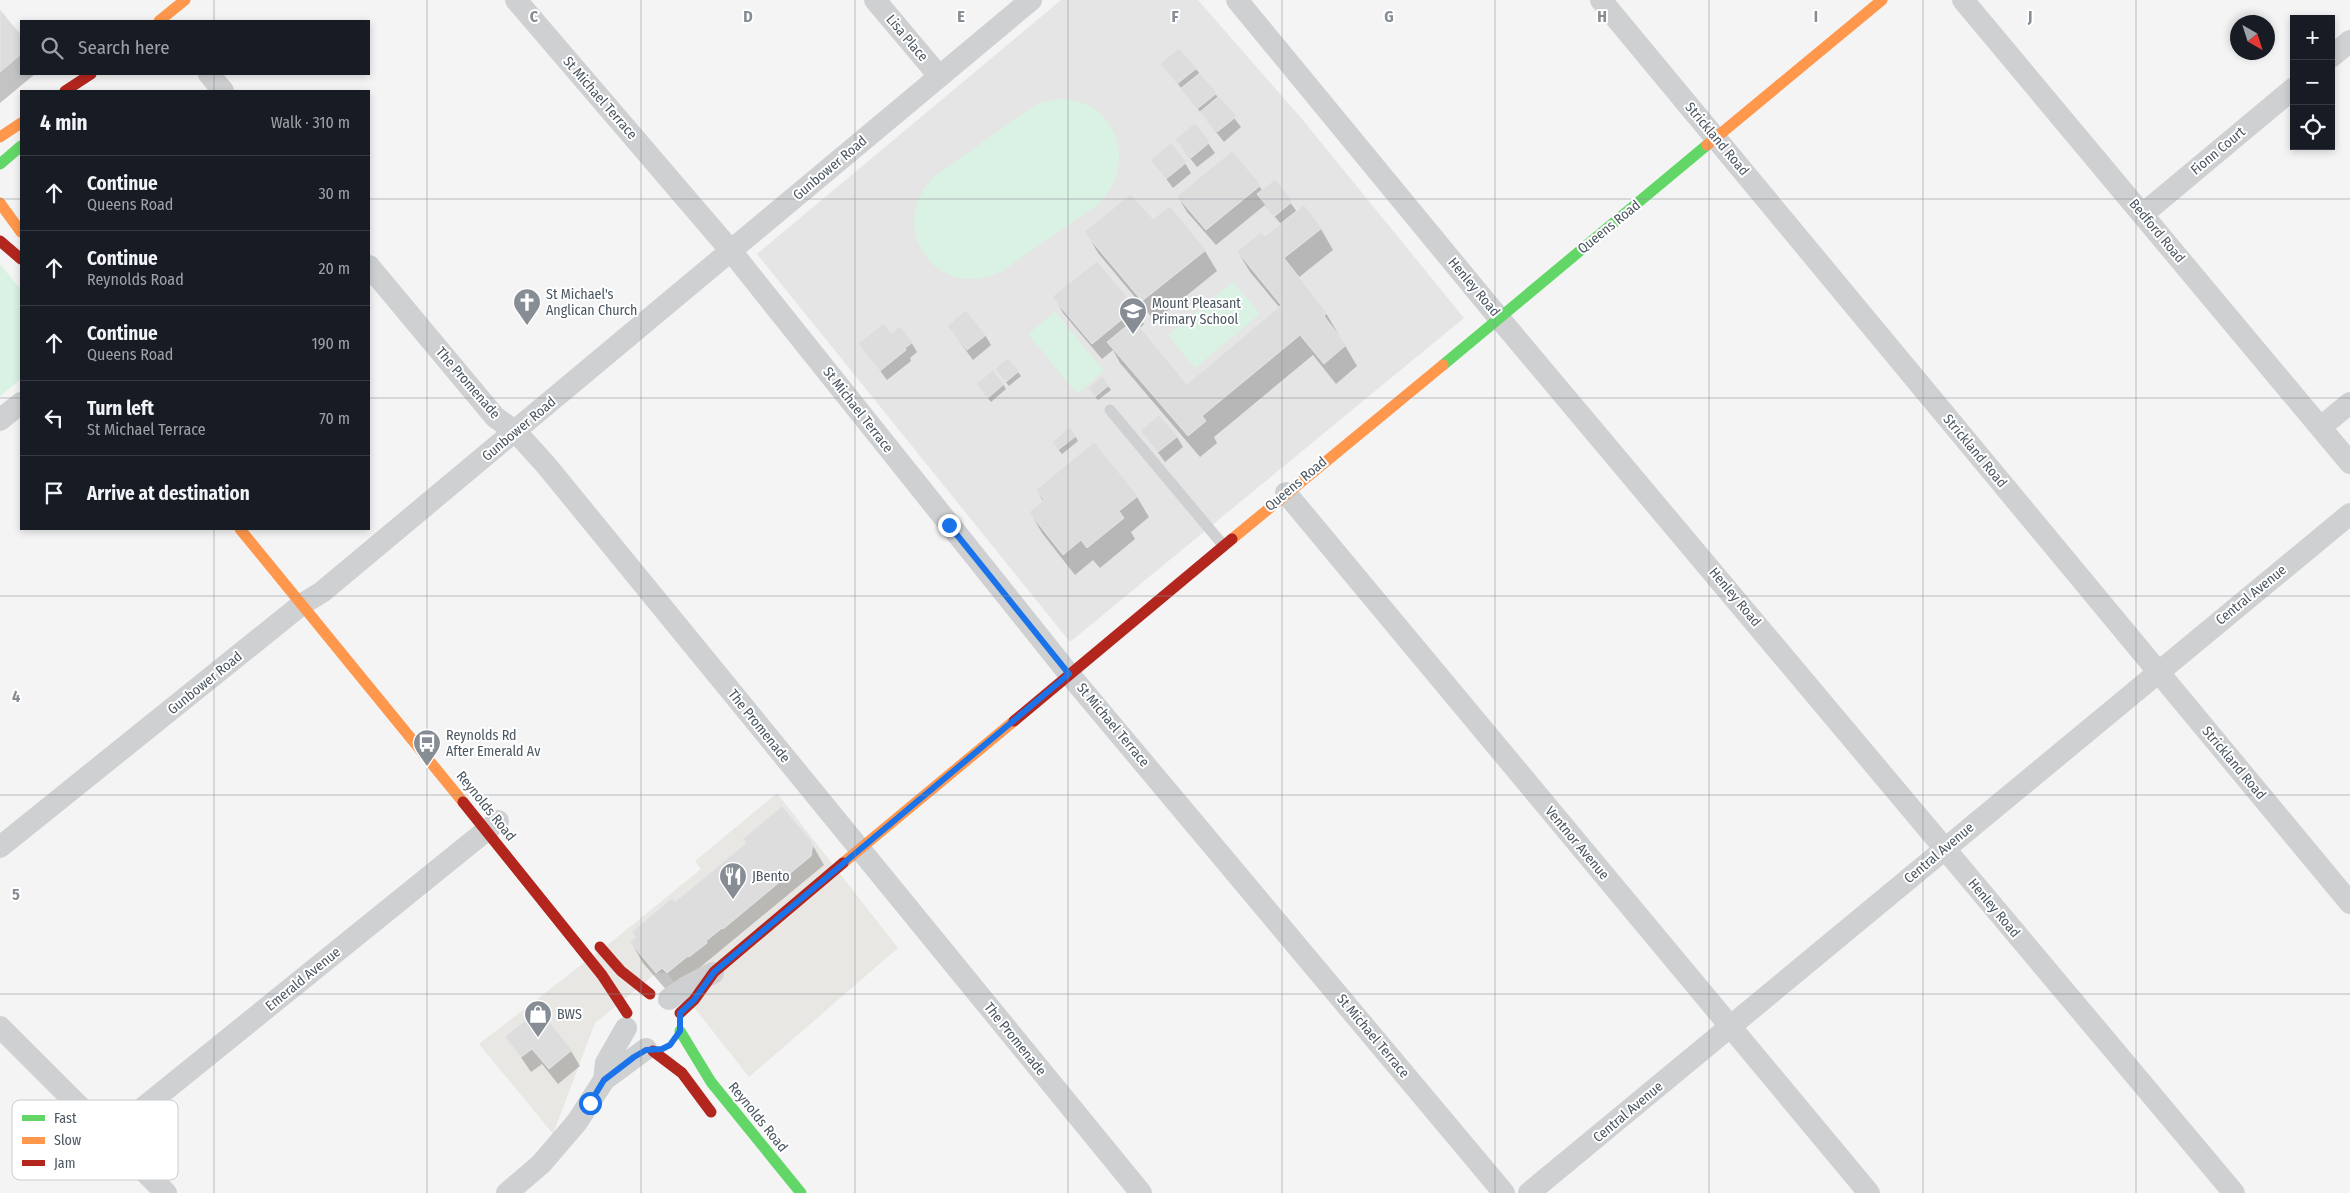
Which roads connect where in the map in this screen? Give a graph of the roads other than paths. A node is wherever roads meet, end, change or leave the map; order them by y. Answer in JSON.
{"nodes":[{"id":1,"x":185,"y":0,"type":"edge"},
{"id":2,"x":516,"y":0,"type":"edge"},
{"id":3,"x":875,"y":0,"type":"edge"},
{"id":4,"x":1031,"y":0,"type":"edge"},
{"id":5,"x":1237,"y":0,"type":"edge"},
{"id":6,"x":1601,"y":0,"type":"edge"},
{"id":7,"x":1882,"y":0,"type":"edge"},
{"id":8,"x":1964,"y":0,"type":"edge"},
{"id":9,"x":162,"y":20,"type":"edge"},
{"id":10,"x":2350,"y":41,"type":"edge"},
{"id":11,"x":2335,"y":53,"type":"edge"},
{"id":12,"x":89,"y":75,"type":"edge"},
{"id":13,"x":99,"y":75,"type":"edge"},
{"id":14,"x":210,"y":75,"type":"edge"},
{"id":15,"x":939,"y":76,"type":"junction"},
{"id":16,"x":67,"y":90,"type":"edge"},
{"id":17,"x":82,"y":90,"type":"edge"},
{"id":18,"x":223,"y":90,"type":"edge"},
{"id":19,"x":2290,"y":91,"type":"edge"},
{"id":20,"x":20,"y":124,"type":"edge"},
{"id":21,"x":0,"y":137,"type":"edge"},
{"id":22,"x":1716,"y":139,"type":"junction"},
{"id":23,"x":20,"y":147,"type":"edge"},
{"id":24,"x":0,"y":164,"type":"edge"},
{"id":25,"x":0,"y":203,"type":"edge"},
{"id":26,"x":2143,"y":214,"type":"junction"},
{"id":27,"x":20,"y":231,"type":"edge"},
{"id":28,"x":0,"y":241,"type":"edge"},
{"id":29,"x":731,"y":251,"type":"junction"},
{"id":30,"x":20,"y":258,"type":"edge"},
{"id":31,"x":370,"y":267,"type":"edge"},
{"id":32,"x":1499,"y":318,"type":"junction"},
{"id":33,"x":2350,"y":403,"type":"edge"},
{"id":34,"x":20,"y":404,"type":"edge"},
{"id":35,"x":1110,"y":410,"type":"dead end"},
{"id":36,"x":0,"y":420,"type":"edge"},
{"id":37,"x":2321,"y":428,"type":"junction"},
{"id":38,"x":516,"y":432,"type":"junction"},
{"id":39,"x":2350,"y":463,"type":"edge"},
{"id":40,"x":1286,"y":493,"type":"junction"},
{"id":41,"x":2350,"y":514,"type":"edge"},
{"id":42,"x":241,"y":530,"type":"edge"},
{"id":43,"x":1223,"y":545,"type":"junction"},
{"id":44,"x":312,"y":600,"type":"junction"},
{"id":45,"x":2158,"y":672,"type":"junction"},
{"id":46,"x":1069,"y":674,"type":"junction"},
{"id":47,"x":462,"y":776,"type":"dead end"},
{"id":48,"x":450,"y":786,"type":"junction"},
{"id":49,"x":495,"y":823,"type":"junction"},
{"id":50,"x":0,"y":847,"type":"edge"},
{"id":51,"x":859,"y":849,"type":"junction"},
{"id":52,"x":1944,"y":849,"type":"junction"},
{"id":53,"x":2350,"y":903,"type":"edge"},
{"id":54,"x":595,"y":940,"type":"dead end"},
{"id":55,"x":714,"y":972,"type":"joint"},
{"id":56,"x":667,"y":1002,"type":"junction"},
{"id":57,"x":626,"y":1021,"type":"junction"},
{"id":58,"x":0,"y":1027,"type":"edge"},
{"id":59,"x":1730,"y":1027,"type":"junction"},
{"id":60,"x":680,"y":1031,"type":"junction"},
{"id":61,"x":650,"y":1050,"type":"junction"},
{"id":62,"x":604,"y":1080,"type":"junction"},
{"id":63,"x":72,"y":1100,"type":"edge"},
{"id":64,"x":154,"y":1100,"type":"edge"},
{"id":65,"x":725,"y":1116,"type":"junction"},
{"id":66,"x":153,"y":1180,"type":"edge"},
{"id":67,"x":166,"y":1193,"type":"edge"},
{"id":68,"x":507,"y":1193,"type":"edge"},
{"id":69,"x":800,"y":1193,"type":"edge"},
{"id":70,"x":1141,"y":1193,"type":"edge"},
{"id":71,"x":1504,"y":1193,"type":"edge"},
{"id":72,"x":1529,"y":1193,"type":"edge"},
{"id":73,"x":1868,"y":1193,"type":"edge"},
{"id":74,"x":2234,"y":1193,"type":"edge"}],
"edges":[{"from":1,"to":9,"type":"street"},
{"from":2,"to":29,"type":"street","name":"St Michael Terrace"},
{"from":3,"to":15,"type":"street","name":"Lisa Place"},
{"from":4,"to":15,"type":"street","name":"Gunbower Road"},
{"from":5,"to":32,"type":"street","name":"Henley Road"},
{"from":6,"to":22,"type":"street","name":"Strickland Road"},
{"from":7,"to":22,"type":"street","name":"Queens Road"},
{"from":8,"to":26,"type":"street","name":"Bedford Road"},
{"from":10,"to":11,"type":"street"},
{"from":12,"to":16,"type":"street"},
{"from":13,"to":17,"type":"street"},
{"from":14,"to":18,"type":"street"},
{"from":15,"to":29,"type":"street","name":"Gunbower Road"},
{"from":19,"to":26,"type":"street","name":"Fionn Court"},
{"from":20,"to":21,"type":"street"},
{"from":22,"to":32,"type":"street","name":"Queens Road"},
{"from":22,"to":45,"type":"street","name":"Strickland Road"},
{"from":23,"to":24,"type":"street"},
{"from":25,"to":27,"type":"street"},
{"from":26,"to":37,"type":"street","name":"Bedford Road"},
{"from":28,"to":30,"type":"street"},
{"from":29,"to":38,"type":"street","name":"Gunbower Road"},
{"from":29,"to":46,"type":"street","name":"St Michael Terrace"},
{"from":31,"to":38,"type":"street","name":"The Promenade"},
{"from":32,"to":40,"type":"street","name":"Queens Road"},
{"from":32,"to":52,"type":"street","name":"Henley Road"},
{"from":33,"to":37,"type":"street"},
{"from":34,"to":36,"type":"street"},
{"from":35,"to":43,"type":"lane"},
{"from":37,"to":39,"type":"street","name":"Bedford Road"},
{"from":38,"to":44,"type":"street","name":"Gunbower Road"},
{"from":38,"to":51,"type":"street","name":"The Promenade"},
{"from":40,"to":43,"type":"street","name":"Queens Road"},
{"from":40,"to":59,"type":"street","name":"Ventnor Avenue"},
{"from":41,"to":45,"type":"street","name":"Central Avenue"},
{"from":42,"to":44,"type":"street","name":"Reynolds Road"},
{"from":43,"to":46,"type":"street","name":"Queens Road"},
{"from":44,"to":48,"type":"street","name":"Reynolds Road"},
{"from":44,"to":50,"type":"street","name":"Gunbower Road"},
{"from":45,"to":52,"type":"street","name":"Central Avenue"},
{"from":45,"to":53,"type":"street","name":"Strickland Road"},
{"from":46,"to":51,"type":"street","name":"Queens Road"},
{"from":46,"to":71,"type":"street","name":"St Michael Terrace"},
{"from":47,"to":48,"type":"street"},
{"from":48,"to":49,"type":"street","name":"Reynolds Road"},
{"from":49,"to":57,"type":"street","name":"Reynolds Road"},
{"from":49,"to":64,"type":"street","name":"Emerald Avenue"},
{"from":51,"to":55,"type":"street","name":"Queens Road"},
{"from":51,"to":70,"type":"street","name":"The Promenade"},
{"from":52,"to":59,"type":"street","name":"Central Avenue"},
{"from":52,"to":74,"type":"street","name":"Henley Road"},
{"from":54,"to":56,"type":"street"},
{"from":55,"to":56,"type":"street","name":"Queens Road"},
{"from":56,"to":57,"type":"street"},
{"from":56,"to":60,"type":"street"},
{"from":57,"to":61,"type":"street","name":"Reynolds Road"},
{"from":57,"to":62,"type":"street"},
{"from":58,"to":63,"type":"street"},
{"from":59,"to":72,"type":"street","name":"Central Avenue"},
{"from":59,"to":73,"type":"street","name":"Ventnor Avenue"},
{"from":60,"to":61,"type":"street"},
{"from":60,"to":65,"type":"street","name":"Reynolds Road"},
{"from":61,"to":62,"type":"street"},
{"from":61,"to":65,"type":"street","name":"Reynolds Road"},
{"from":62,"to":68,"type":"street"},
{"from":65,"to":69,"type":"street","name":"Reynolds Road"},
{"from":66,"to":67,"type":"street"}]}
